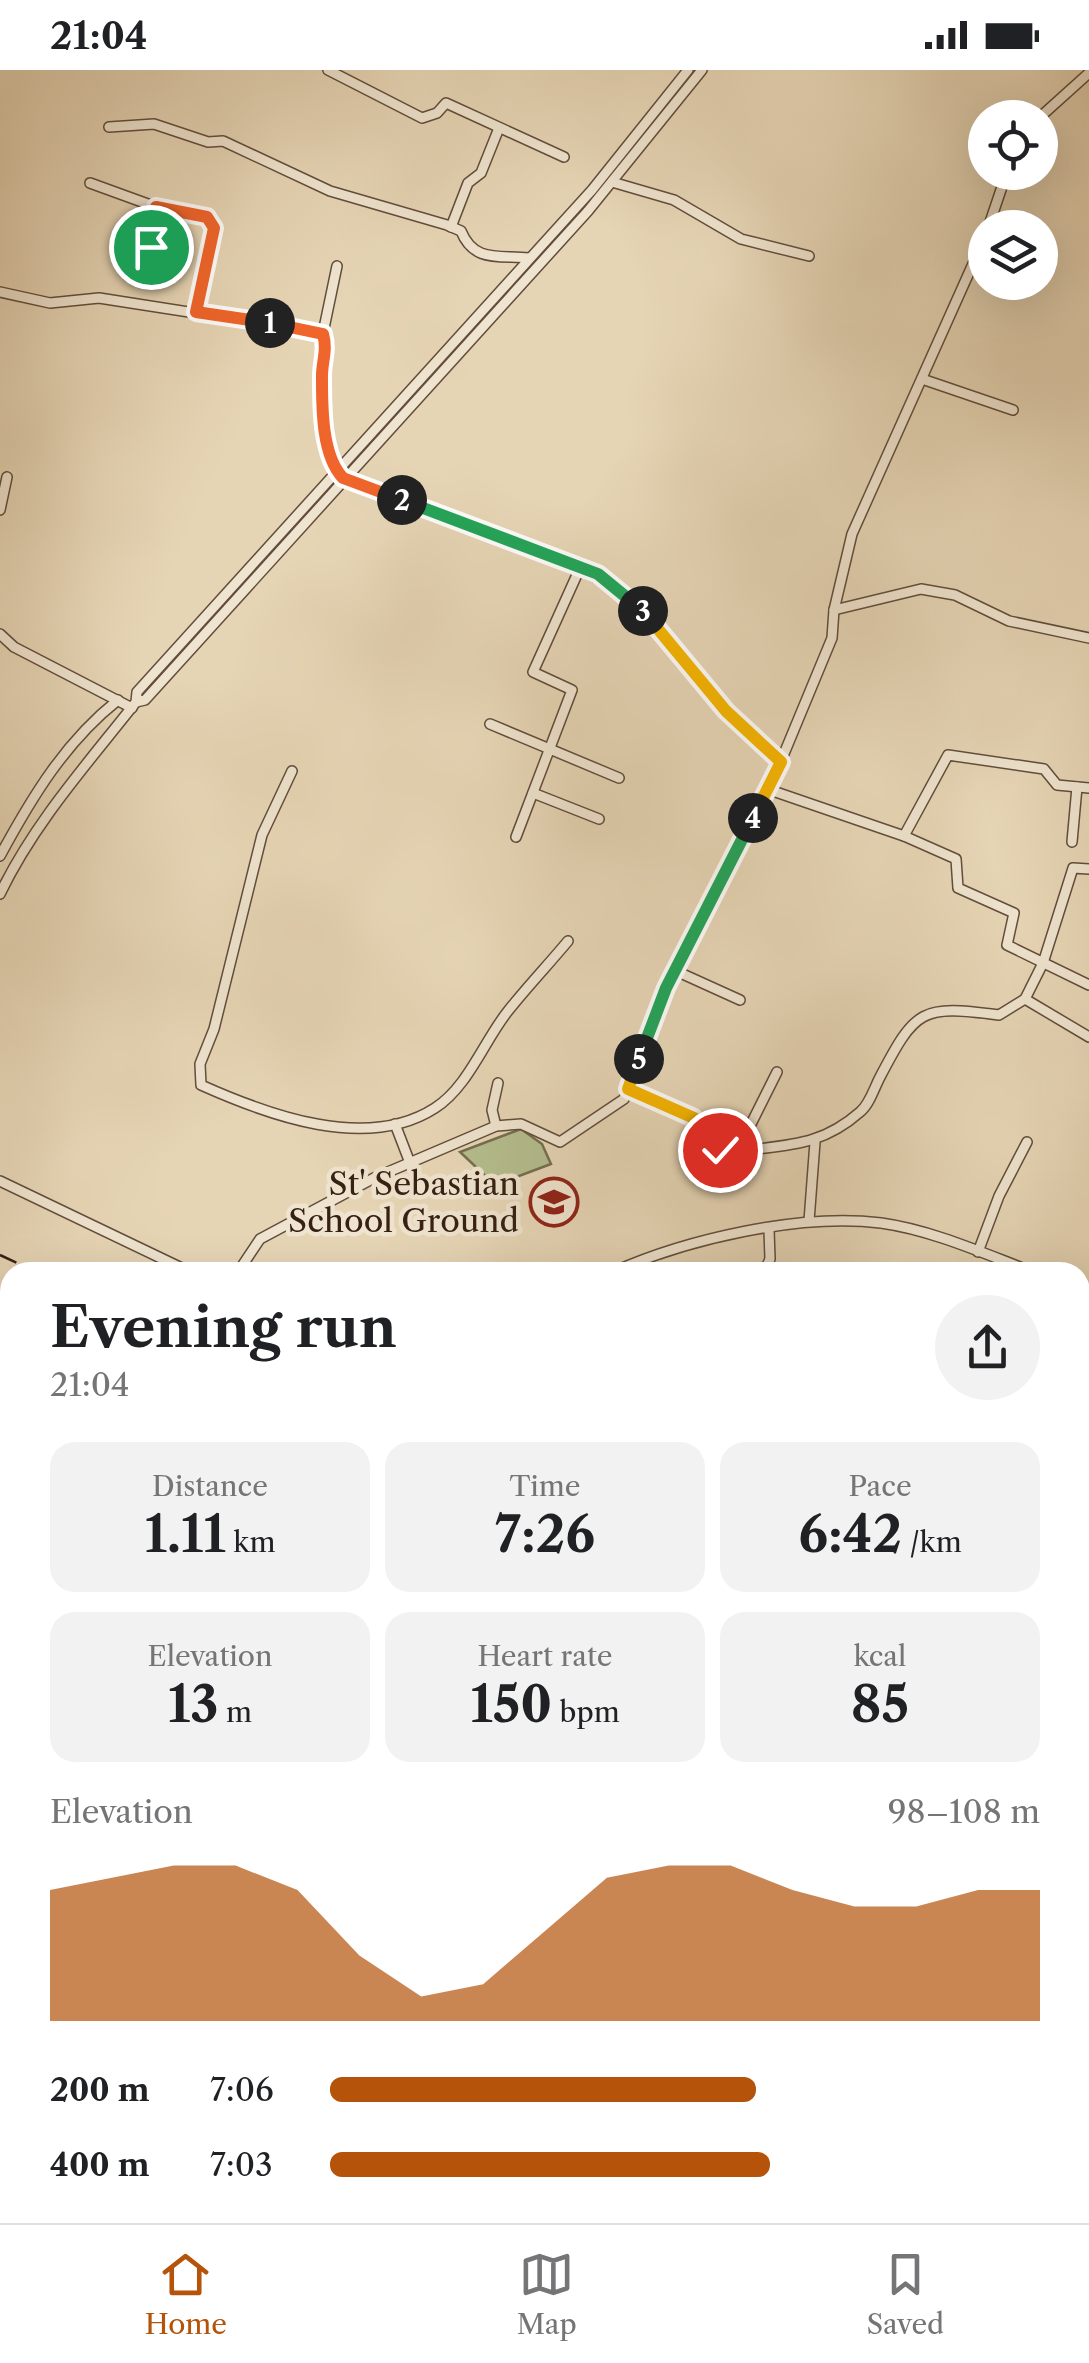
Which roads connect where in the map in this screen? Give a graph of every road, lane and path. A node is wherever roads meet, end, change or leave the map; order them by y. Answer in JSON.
{"nodes":[{"id":1,"x":328,"y":70,"type":"edge"},
{"id":2,"x":688,"y":70,"type":"edge"},
{"id":3,"x":702,"y":70,"type":"edge"},
{"id":4,"x":1084,"y":76,"type":"edge"},
{"id":5,"x":1058,"y":100,"type":"edge"},
{"id":6,"x":110,"y":128,"type":"dead end"},
{"id":7,"x":499,"y":128,"type":"junction"},
{"id":8,"x":564,"y":157,"type":"dead end"},
{"id":9,"x":90,"y":183,"type":"dead end"},
{"id":10,"x":606,"y":183,"type":"junction"},
{"id":11,"x":156,"y":207,"type":"junction"},
{"id":12,"x":451,"y":227,"type":"junction"},
{"id":13,"x":151,"y":247,"type":"dead end"},
{"id":14,"x":809,"y":256,"type":"dead end"},
{"id":15,"x":530,"y":258,"type":"junction"},
{"id":16,"x":336,"y":266,"type":"dead end"},
{"id":17,"x":968,"y":276,"type":"edge"},
{"id":18,"x":0,"y":292,"type":"edge"},
{"id":19,"x":196,"y":312,"type":"junction"},
{"id":20,"x":323,"y":334,"type":"junction"},
{"id":21,"x":922,"y":379,"type":"junction"},
{"id":22,"x":1013,"y":410,"type":"dead end"},
{"id":23,"x":340,"y":475,"type":"junction"},
{"id":24,"x":7,"y":477,"type":"dead end"},
{"id":25,"x":0,"y":510,"type":"edge"},
{"id":26,"x":580,"y":568,"type":"junction"},
{"id":27,"x":834,"y":610,"type":"junction"},
{"id":28,"x":0,"y":634,"type":"edge"},
{"id":29,"x":1089,"y":638,"type":"edge"},
{"id":30,"x":118,"y":700,"type":"junction"},
{"id":31,"x":134,"y":705,"type":"junction"},
{"id":32,"x":490,"y":724,"type":"dead end"},
{"id":33,"x":548,"y":751,"type":"junction"},
{"id":34,"x":781,"y":762,"type":"junction"},
{"id":35,"x":292,"y":771,"type":"dead end"},
{"id":36,"x":619,"y":778,"type":"dead end"},
{"id":37,"x":1077,"y":787,"type":"junction"},
{"id":38,"x":1089,"y":788,"type":"edge"},
{"id":39,"x":767,"y":789,"type":"junction"},
{"id":40,"x":533,"y":793,"type":"junction"},
{"id":41,"x":598,"y":818,"type":"dead end"},
{"id":42,"x":904,"y":836,"type":"junction"},
{"id":43,"x":516,"y":837,"type":"dead end"},
{"id":44,"x":1072,"y":842,"type":"dead end"},
{"id":45,"x":0,"y":856,"type":"edge"},
{"id":46,"x":1089,"y":869,"type":"edge"},
{"id":47,"x":0,"y":894,"type":"edge"},
{"id":48,"x":568,"y":942,"type":"dead end"},
{"id":49,"x":1043,"y":963,"type":"junction"},
{"id":50,"x":676,"y":971,"type":"junction"},
{"id":51,"x":1089,"y":985,"type":"edge"},
{"id":52,"x":1025,"y":999,"type":"junction"},
{"id":53,"x":740,"y":1000,"type":"dead end"},
{"id":54,"x":1089,"y":1037,"type":"edge"},
{"id":55,"x":777,"y":1072,"type":"dead end"},
{"id":56,"x":498,"y":1083,"type":"dead end"},
{"id":57,"x":628,"y":1089,"type":"junction"},
{"id":58,"x":395,"y":1124,"type":"junction"},
{"id":59,"x":496,"y":1126,"type":"junction"},
{"id":60,"x":815,"y":1142,"type":"junction"},
{"id":61,"x":1027,"y":1142,"type":"dead end"},
{"id":62,"x":737,"y":1152,"type":"junction"},
{"id":63,"x":410,"y":1163,"type":"junction"},
{"id":64,"x":0,"y":1181,"type":"edge"},
{"id":65,"x":809,"y":1221,"type":"junction"},
{"id":66,"x":769,"y":1230,"type":"junction"},
{"id":67,"x":978,"y":1252,"type":"junction"},
{"id":68,"x":169,"y":1262,"type":"edge"},
{"id":69,"x":244,"y":1262,"type":"edge"},
{"id":70,"x":641,"y":1262,"type":"edge"},
{"id":71,"x":769,"y":1262,"type":"edge"},
{"id":72,"x":997,"y":1262,"type":"edge"}],
"edges":[{"from":1,"to":7,"type":"street"},
{"from":2,"to":10,"type":"street"},
{"from":3,"to":10,"type":"street"},
{"from":4,"to":5,"type":"street"},
{"from":6,"to":12,"type":"street"},
{"from":7,"to":8,"type":"street"},
{"from":7,"to":12,"type":"street"},
{"from":9,"to":11,"type":"street"},
{"from":10,"to":14,"type":"street"},
{"from":10,"to":15,"type":"street"},
{"from":10,"to":23,"type":"street"},
{"from":11,"to":13,"type":"street"},
{"from":11,"to":19,"type":"street"},
{"from":12,"to":15,"type":"street"},
{"from":15,"to":23,"type":"street"},
{"from":16,"to":20,"type":"street"},
{"from":17,"to":21,"type":"street"},
{"from":18,"to":19,"type":"street"},
{"from":19,"to":20,"type":"street"},
{"from":20,"to":23,"type":"street"},
{"from":21,"to":22,"type":"street"},
{"from":21,"to":27,"type":"street"},
{"from":23,"to":26,"type":"street"},
{"from":23,"to":31,"type":"street"},
{"from":24,"to":25,"type":"street"},
{"from":26,"to":33,"type":"street"},
{"from":26,"to":34,"type":"street"},
{"from":27,"to":29,"type":"street"},
{"from":27,"to":34,"type":"street"},
{"from":28,"to":30,"type":"street"},
{"from":30,"to":31,"type":"street"},
{"from":30,"to":45,"type":"street"},
{"from":31,"to":47,"type":"street"},
{"from":32,"to":33,"type":"street"},
{"from":33,"to":36,"type":"street"},
{"from":33,"to":40,"type":"street"},
{"from":34,"to":39,"type":"street"},
{"from":35,"to":58,"type":"street"},
{"from":37,"to":38,"type":"street"},
{"from":37,"to":42,"type":"street"},
{"from":37,"to":44,"type":"street"},
{"from":39,"to":42,"type":"street"},
{"from":39,"to":50,"type":"street"},
{"from":40,"to":41,"type":"street"},
{"from":40,"to":43,"type":"street"},
{"from":42,"to":49,"type":"street"},
{"from":46,"to":49,"type":"street"},
{"from":48,"to":58,"type":"street"},
{"from":49,"to":51,"type":"street"},
{"from":49,"to":52,"type":"street"},
{"from":50,"to":53,"type":"street"},
{"from":50,"to":57,"type":"street"},
{"from":52,"to":54,"type":"street"},
{"from":52,"to":60,"type":"street"},
{"from":55,"to":62,"type":"street"},
{"from":56,"to":59,"type":"street"},
{"from":57,"to":59,"type":"street"},
{"from":57,"to":62,"type":"street"},
{"from":58,"to":63,"type":"street"},
{"from":59,"to":63,"type":"street"},
{"from":60,"to":62,"type":"street"},
{"from":60,"to":65,"type":"street"},
{"from":61,"to":67,"type":"street"},
{"from":63,"to":69,"type":"street"},
{"from":64,"to":68,"type":"street"},
{"from":65,"to":66,"type":"street"},
{"from":65,"to":67,"type":"street"},
{"from":66,"to":70,"type":"street"},
{"from":66,"to":71,"type":"street"},
{"from":67,"to":72,"type":"street"}]}
